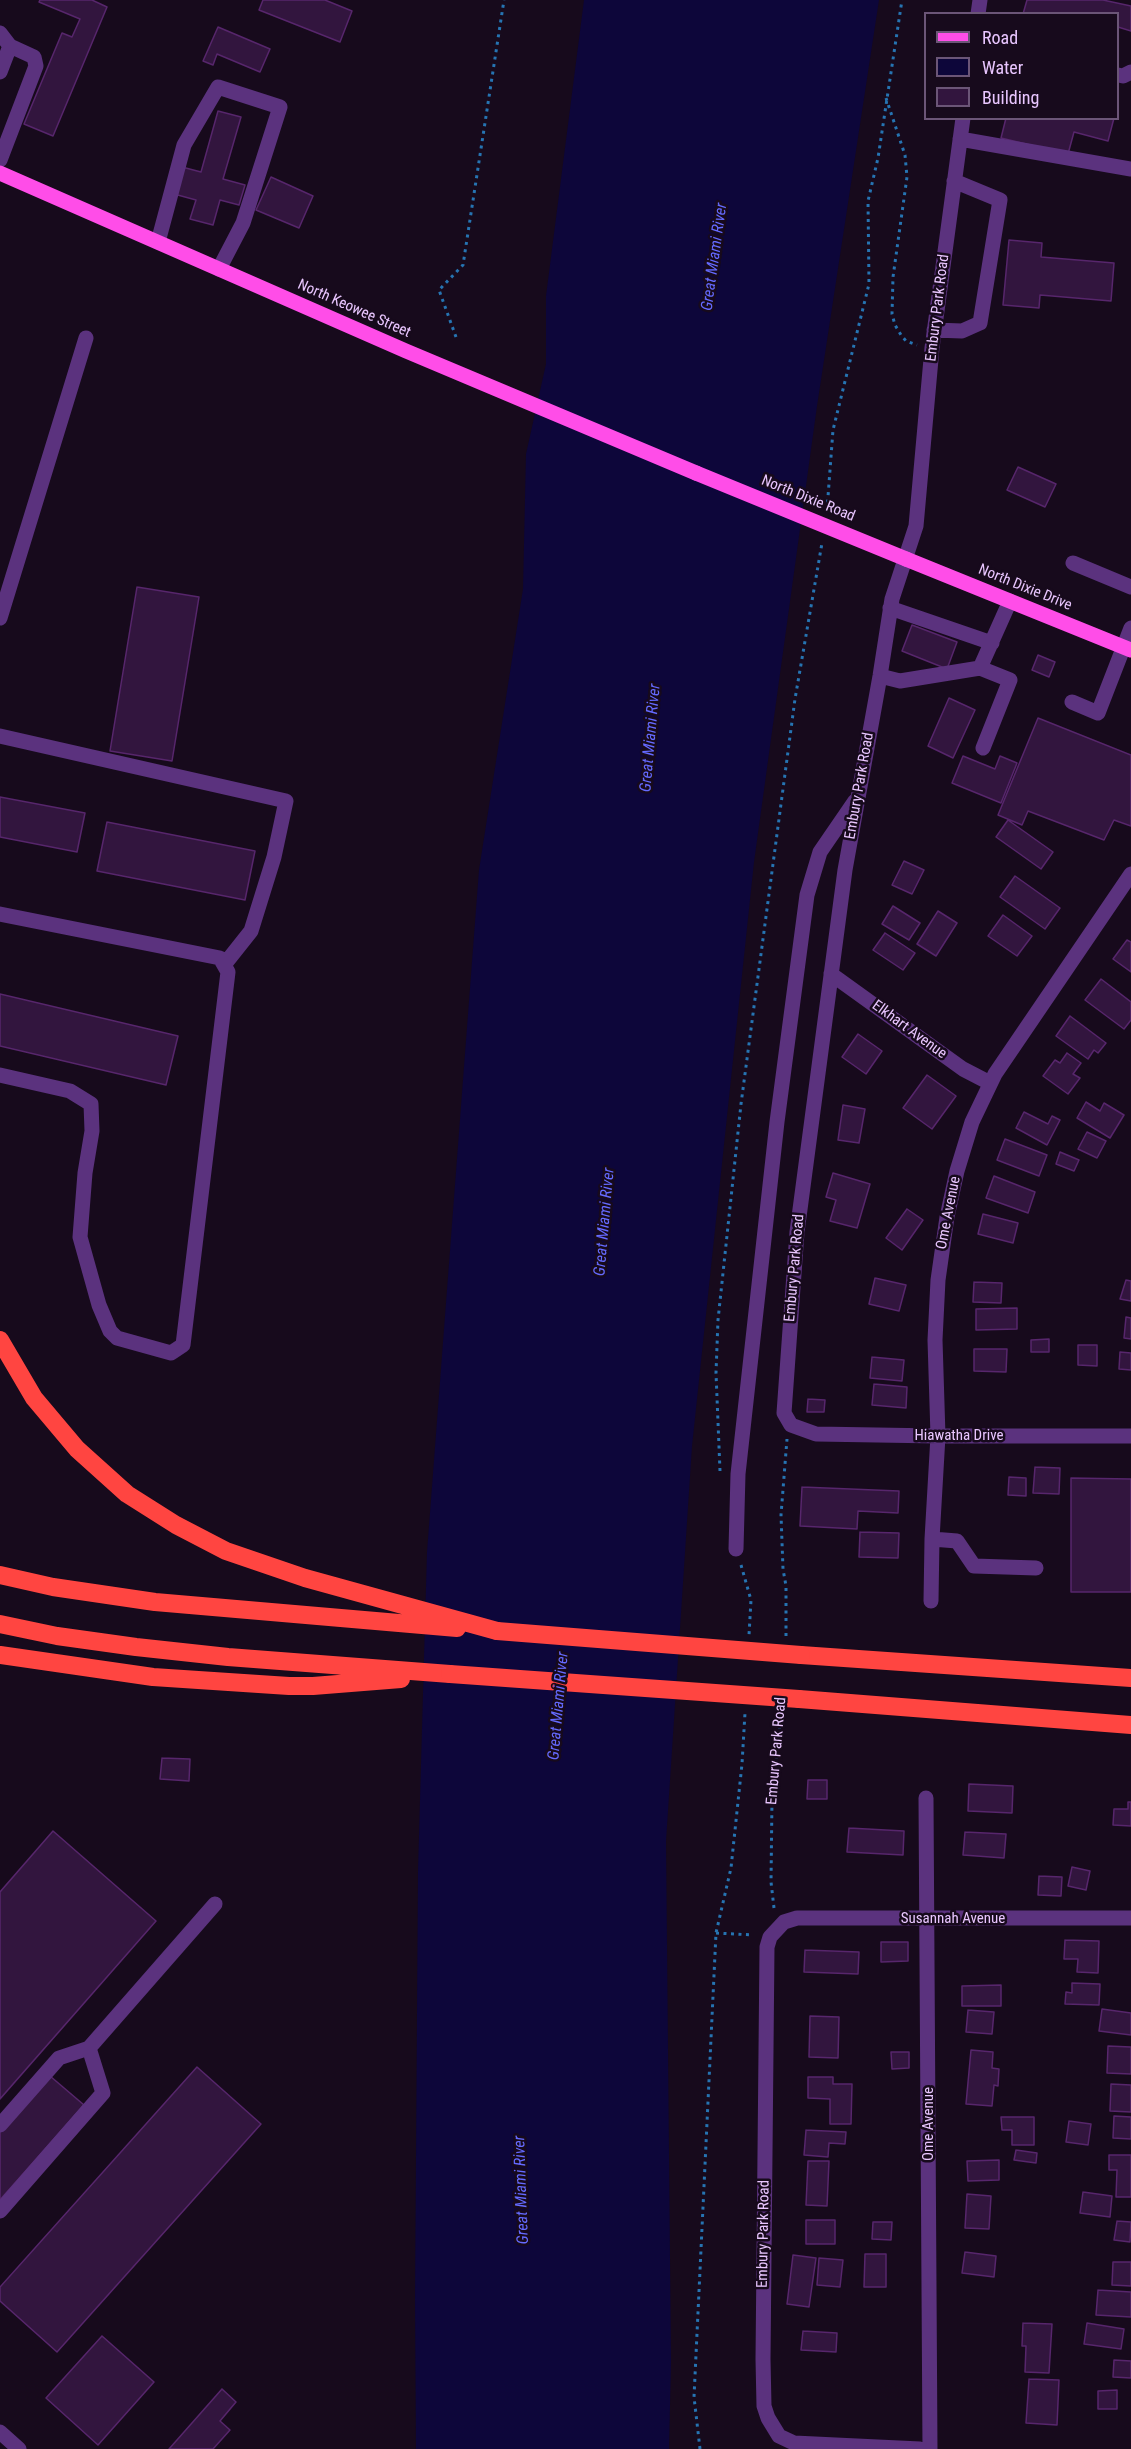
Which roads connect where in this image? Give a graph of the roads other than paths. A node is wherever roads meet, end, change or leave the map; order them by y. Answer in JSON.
{"nodes":[{"id":1,"x":5,"y":40,"type":"edge"},
{"id":2,"x":0,"y":72,"type":"edge"},
{"id":3,"x":963,"y":120,"type":"edge"},
{"id":4,"x":960,"y":139,"type":"junction"},
{"id":5,"x":0,"y":160,"type":"edge"},
{"id":6,"x":1131,"y":169,"type":"edge"},
{"id":7,"x":0,"y":173,"type":"edge"},
{"id":8,"x":954,"y":181,"type":"junction"},
{"id":9,"x":158,"y":242,"type":"junction"},
{"id":10,"x":219,"y":269,"type":"junction"},
{"id":11,"x":934,"y":330,"type":"junction"},
{"id":12,"x":86,"y":338,"type":"dead end"},
{"id":13,"x":696,"y":472,"type":"joint"},
{"id":14,"x":906,"y":559,"type":"junction"},
{"id":15,"x":1073,"y":563,"type":"dead end"},
{"id":16,"x":1131,"y":587,"type":"edge"},
{"id":17,"x":1010,"y":601,"type":"junction"},
{"id":18,"x":890,"y":608,"type":"junction"},
{"id":19,"x":0,"y":618,"type":"edge"},
{"id":20,"x":1131,"y":628,"type":"edge"},
{"id":21,"x":992,"y":643,"type":"junction"},
{"id":22,"x":1127,"y":648,"type":"edge"},
{"id":23,"x":980,"y":668,"type":"junction"},
{"id":24,"x":880,"y":676,"type":"junction"},
{"id":25,"x":1072,"y":702,"type":"dead end"},
{"id":26,"x":0,"y":736,"type":"edge"},
{"id":27,"x":983,"y":748,"type":"dead end"},
{"id":28,"x":858,"y":796,"type":"junction"},
{"id":29,"x":1131,"y":874,"type":"edge"},
{"id":30,"x":0,"y":914,"type":"edge"},
{"id":31,"x":224,"y":965,"type":"junction"},
{"id":32,"x":831,"y":974,"type":"junction"},
{"id":33,"x":0,"y":1075,"type":"edge"},
{"id":34,"x":990,"y":1083,"type":"junction"},
{"id":35,"x":0,"y":1340,"type":"edge"},
{"id":36,"x":789,"y":1423,"type":"joint"},
{"id":37,"x":938,"y":1436,"type":"junction"},
{"id":38,"x":1131,"y":1436,"type":"edge"},
{"id":39,"x":932,"y":1539,"type":"junction"},
{"id":40,"x":736,"y":1549,"type":"dead end"},
{"id":41,"x":1036,"y":1568,"type":"dead end"},
{"id":42,"x":0,"y":1575,"type":"edge"},
{"id":43,"x":931,"y":1601,"type":"dead end"},
{"id":44,"x":0,"y":1624,"type":"edge"},
{"id":45,"x":497,"y":1631,"type":"junction"},
{"id":46,"x":0,"y":1655,"type":"edge"},
{"id":47,"x":450,"y":1674,"type":"junction"},
{"id":48,"x":1131,"y":1678,"type":"edge"},
{"id":49,"x":1131,"y":1725,"type":"edge"},
{"id":50,"x":926,"y":1798,"type":"dead end"},
{"id":51,"x":215,"y":1904,"type":"dead end"},
{"id":52,"x":1131,"y":1918,"type":"edge"},
{"id":53,"x":928,"y":1919,"type":"junction"},
{"id":54,"x":774,"y":1932,"type":"joint"},
{"id":55,"x":89,"y":2048,"type":"junction"},
{"id":56,"x":0,"y":2125,"type":"edge"},
{"id":57,"x":0,"y":2211,"type":"edge"},
{"id":58,"x":0,"y":2432,"type":"edge"},
{"id":59,"x":19,"y":2449,"type":"edge"},
{"id":60,"x":920,"y":2449,"type":"edge"},
{"id":61,"x":930,"y":2449,"type":"edge"}],
"edges":[{"from":1,"to":2,"type":"street"},
{"from":1,"to":5,"type":"street"},
{"from":3,"to":4,"type":"street","name":"Embury Park Road"},
{"from":4,"to":6,"type":"street"},
{"from":4,"to":8,"type":"street","name":"Embury Park Road"},
{"from":7,"to":9,"type":"main road","name":"North Keowee Street"},
{"from":8,"to":11,"type":"street","name":"Embury Park Road"},
{"from":8,"to":11,"type":"street"},
{"from":9,"to":10,"type":"main road","name":"North Keowee Street"},
{"from":9,"to":10,"type":"street"},
{"from":10,"to":13,"type":"main road","name":"North Keowee Street"},
{"from":11,"to":14,"type":"street","name":"Embury Park Road"},
{"from":12,"to":19,"type":"street"},
{"from":13,"to":14,"type":"main road","name":"North Dixie Road","bridge":true},
{"from":14,"to":17,"type":"main road","name":"North Dixie Drive"},
{"from":14,"to":18,"type":"street","name":"Embury Park Road"},
{"from":15,"to":16,"type":"street"},
{"from":17,"to":21,"type":"street"},
{"from":17,"to":22,"type":"main road","name":"North Dixie Drive"},
{"from":18,"to":21,"type":"street"},
{"from":18,"to":24,"type":"street","name":"Embury Park Road"},
{"from":20,"to":22,"type":"street"},
{"from":21,"to":23,"type":"street"},
{"from":22,"to":25,"type":"street"},
{"from":23,"to":24,"type":"street"},
{"from":23,"to":27,"type":"street"},
{"from":24,"to":28,"type":"street","name":"Embury Park Road"},
{"from":26,"to":31,"type":"street"},
{"from":28,"to":32,"type":"street","name":"Embury Park Road"},
{"from":28,"to":40,"type":"street"},
{"from":29,"to":34,"type":"street","name":"Ome Avenue"},
{"from":30,"to":31,"type":"street"},
{"from":31,"to":33,"type":"street"},
{"from":32,"to":34,"type":"street","name":"Elkhart Avenue"},
{"from":32,"to":36,"type":"street","name":"Embury Park Road"},
{"from":34,"to":37,"type":"street","name":"Ome Avenue"},
{"from":35,"to":45,"type":"highway"},
{"from":36,"to":37,"type":"street","name":"Hiawatha Drive"},
{"from":37,"to":38,"type":"street","name":"Hiawatha Drive"},
{"from":37,"to":39,"type":"street","name":"Ome Avenue"},
{"from":39,"to":41,"type":"street"},
{"from":39,"to":43,"type":"street","name":"Ome Avenue"},
{"from":42,"to":45,"type":"highway"},
{"from":44,"to":47,"type":"highway"},
{"from":45,"to":48,"type":"highway","bridge":true},
{"from":46,"to":47,"type":"highway"},
{"from":47,"to":49,"type":"highway","bridge":true},
{"from":50,"to":53,"type":"street","name":"Ome Avenue"},
{"from":51,"to":55,"type":"street"},
{"from":52,"to":53,"type":"street","name":"Susannah Avenue"},
{"from":53,"to":54,"type":"street","name":"Susannah Avenue"},
{"from":53,"to":61,"type":"street","name":"Ome Avenue"},
{"from":54,"to":60,"type":"street","name":"Embury Park Road"},
{"from":55,"to":56,"type":"street"},
{"from":55,"to":57,"type":"street"},
{"from":58,"to":59,"type":"street"}]}
